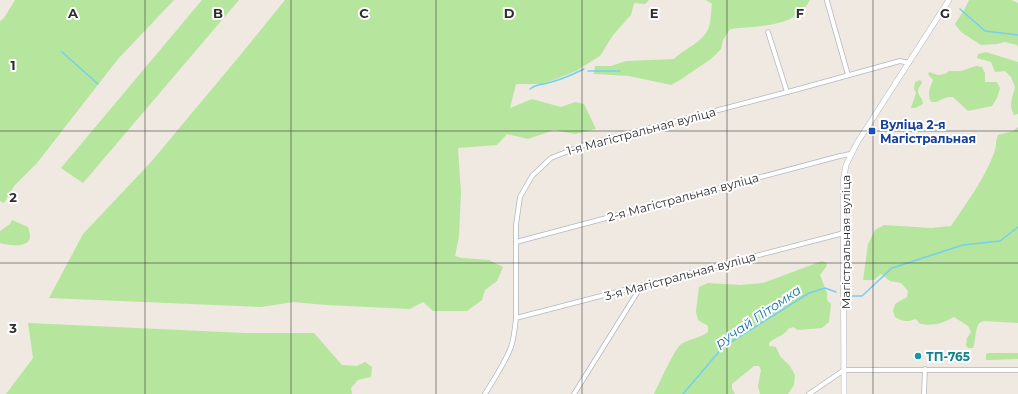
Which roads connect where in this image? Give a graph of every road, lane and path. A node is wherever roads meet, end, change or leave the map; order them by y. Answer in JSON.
{"nodes":[{"id":1,"x":950,"y":0,"type":"edge"},
{"id":2,"x":827,"y":1,"type":"edge"},
{"id":3,"x":768,"y":32,"type":"dead end"},
{"id":4,"x":909,"y":63,"type":"junction"},
{"id":5,"x":848,"y":75,"type":"junction"},
{"id":6,"x":787,"y":92,"type":"junction"},
{"id":7,"x":850,"y":154,"type":"junction"},
{"id":8,"x":844,"y":233,"type":"junction"},
{"id":9,"x":516,"y":242,"type":"junction"},
{"id":10,"x":640,"y":287,"type":"junction"},
{"id":11,"x":516,"y":318,"type":"junction"},
{"id":12,"x":925,"y":369,"type":"junction"},
{"id":13,"x":844,"y":370,"type":"junction"},
{"id":14,"x":1018,"y":370,"type":"edge"},
{"id":15,"x":485,"y":394,"type":"edge"},
{"id":16,"x":574,"y":394,"type":"edge"},
{"id":17,"x":808,"y":394,"type":"edge"},
{"id":18,"x":844,"y":394,"type":"edge"},
{"id":19,"x":924,"y":394,"type":"edge"}],
"edges":[{"from":1,"to":4,"type":"street","name":"Магістральная вуліца"},
{"from":2,"to":5,"type":"street"},
{"from":3,"to":6,"type":"street"},
{"from":4,"to":5,"type":"street","name":"1-я Магістральная вуліца"},
{"from":4,"to":7,"type":"street","name":"Магістральная вуліца"},
{"from":5,"to":6,"type":"street","name":"1-я Магістральная вуліца"},
{"from":6,"to":9,"type":"street","name":"1-я Магістральная вуліца"},
{"from":7,"to":8,"type":"street","name":"Магістральная вуліца"},
{"from":7,"to":9,"type":"street","name":"2-я Магістральная вуліца"},
{"from":8,"to":10,"type":"street","name":"3-я Магістральная вуліца"},
{"from":8,"to":13,"type":"street","name":"Магістральная вуліца"},
{"from":9,"to":11,"type":"street","name":"1-я Магістральная вуліца"},
{"from":10,"to":11,"type":"street","name":"3-я Магістральная вуліца"},
{"from":10,"to":16,"type":"street"},
{"from":11,"to":15,"type":"street","name":"1-я Магістральная вуліца"},
{"from":12,"to":13,"type":"street"},
{"from":12,"to":14,"type":"street"},
{"from":12,"to":19,"type":"street"},
{"from":13,"to":17,"type":"street"},
{"from":13,"to":18,"type":"street","name":"Магістральная вуліца"}]}
